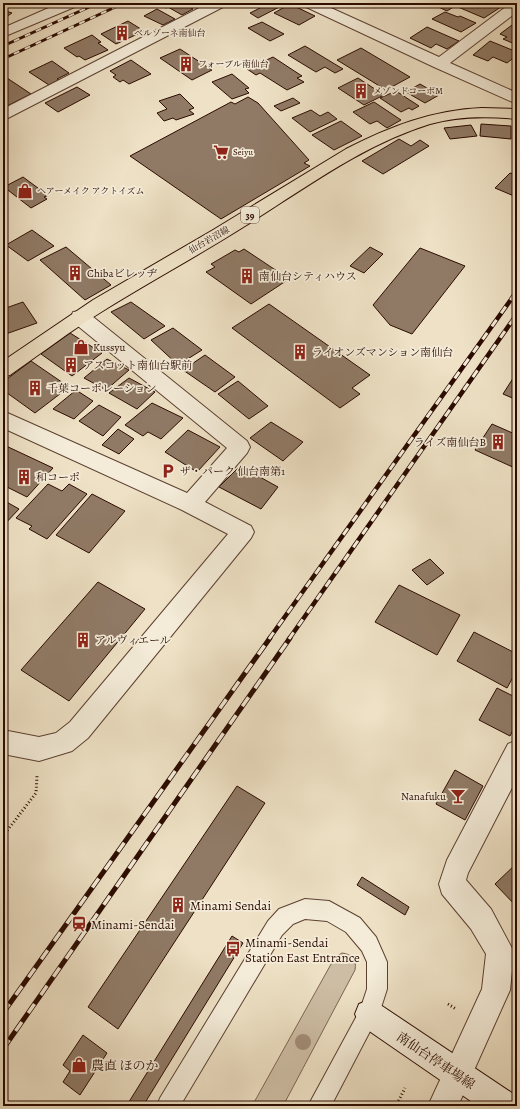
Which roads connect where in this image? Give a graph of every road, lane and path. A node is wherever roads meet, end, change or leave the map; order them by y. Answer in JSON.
{"nodes":[{"id":1,"x":72,"y":3,"type":"edge"},
{"id":2,"x":220,"y":3,"type":"edge"},
{"id":3,"x":309,"y":3,"type":"edge"},
{"id":4,"x":517,"y":5,"type":"edge"},
{"id":5,"x":3,"y":33,"type":"edge"},
{"id":6,"x":440,"y":64,"type":"junction"},
{"id":7,"x":517,"y":99,"type":"edge"},
{"id":8,"x":517,"y":114,"type":"edge"},
{"id":9,"x":3,"y":115,"type":"edge"},
{"id":10,"x":80,"y":317,"type":"junction"},
{"id":11,"x":3,"y":370,"type":"edge"},
{"id":12,"x":3,"y":419,"type":"edge"},
{"id":13,"x":190,"y":504,"type":"junction"},
{"id":14,"x":3,"y":742,"type":"edge"},
{"id":15,"x":517,"y":752,"type":"edge"},
{"id":16,"x":37,"y":770,"type":"dead end"},
{"id":17,"x":3,"y":836,"type":"edge"},
{"id":18,"x":369,"y":1014,"type":"junction"},
{"id":19,"x":458,"y":1075,"type":"junction"},
{"id":20,"x":405,"y":1088,"type":"dead end"},
{"id":21,"x":397,"y":1104,"type":"dead end"},
{"id":22,"x":168,"y":1106,"type":"edge"},
{"id":23,"x":318,"y":1106,"type":"edge"},
{"id":24,"x":443,"y":1106,"type":"edge"},
{"id":25,"x":504,"y":1106,"type":"edge"}],
"edges":[{"from":1,"to":5,"type":"street"},
{"from":2,"to":9,"type":"street"},
{"from":3,"to":6,"type":"street"},
{"from":4,"to":6,"type":"street"},
{"from":6,"to":7,"type":"street"},
{"from":8,"to":10,"type":"main road","name":"仙台岩沼線","number":"39"},
{"from":10,"to":11,"type":"main road","name":"仙台岩沼線","number":"39"},
{"from":10,"to":13,"type":"street"},
{"from":12,"to":13,"type":"street"},
{"from":13,"to":14,"type":"street"},
{"from":15,"to":19,"type":"street"},
{"from":16,"to":17,"type":"path"},
{"from":18,"to":19,"type":"street","name":"南仙台停車場線"},
{"from":18,"to":22,"type":"lane"},
{"from":18,"to":23,"type":"lane"},
{"from":19,"to":24,"type":"street"},
{"from":19,"to":25,"type":"street","name":"南仙台停車場線"},
{"from":20,"to":21,"type":"path"}]}
